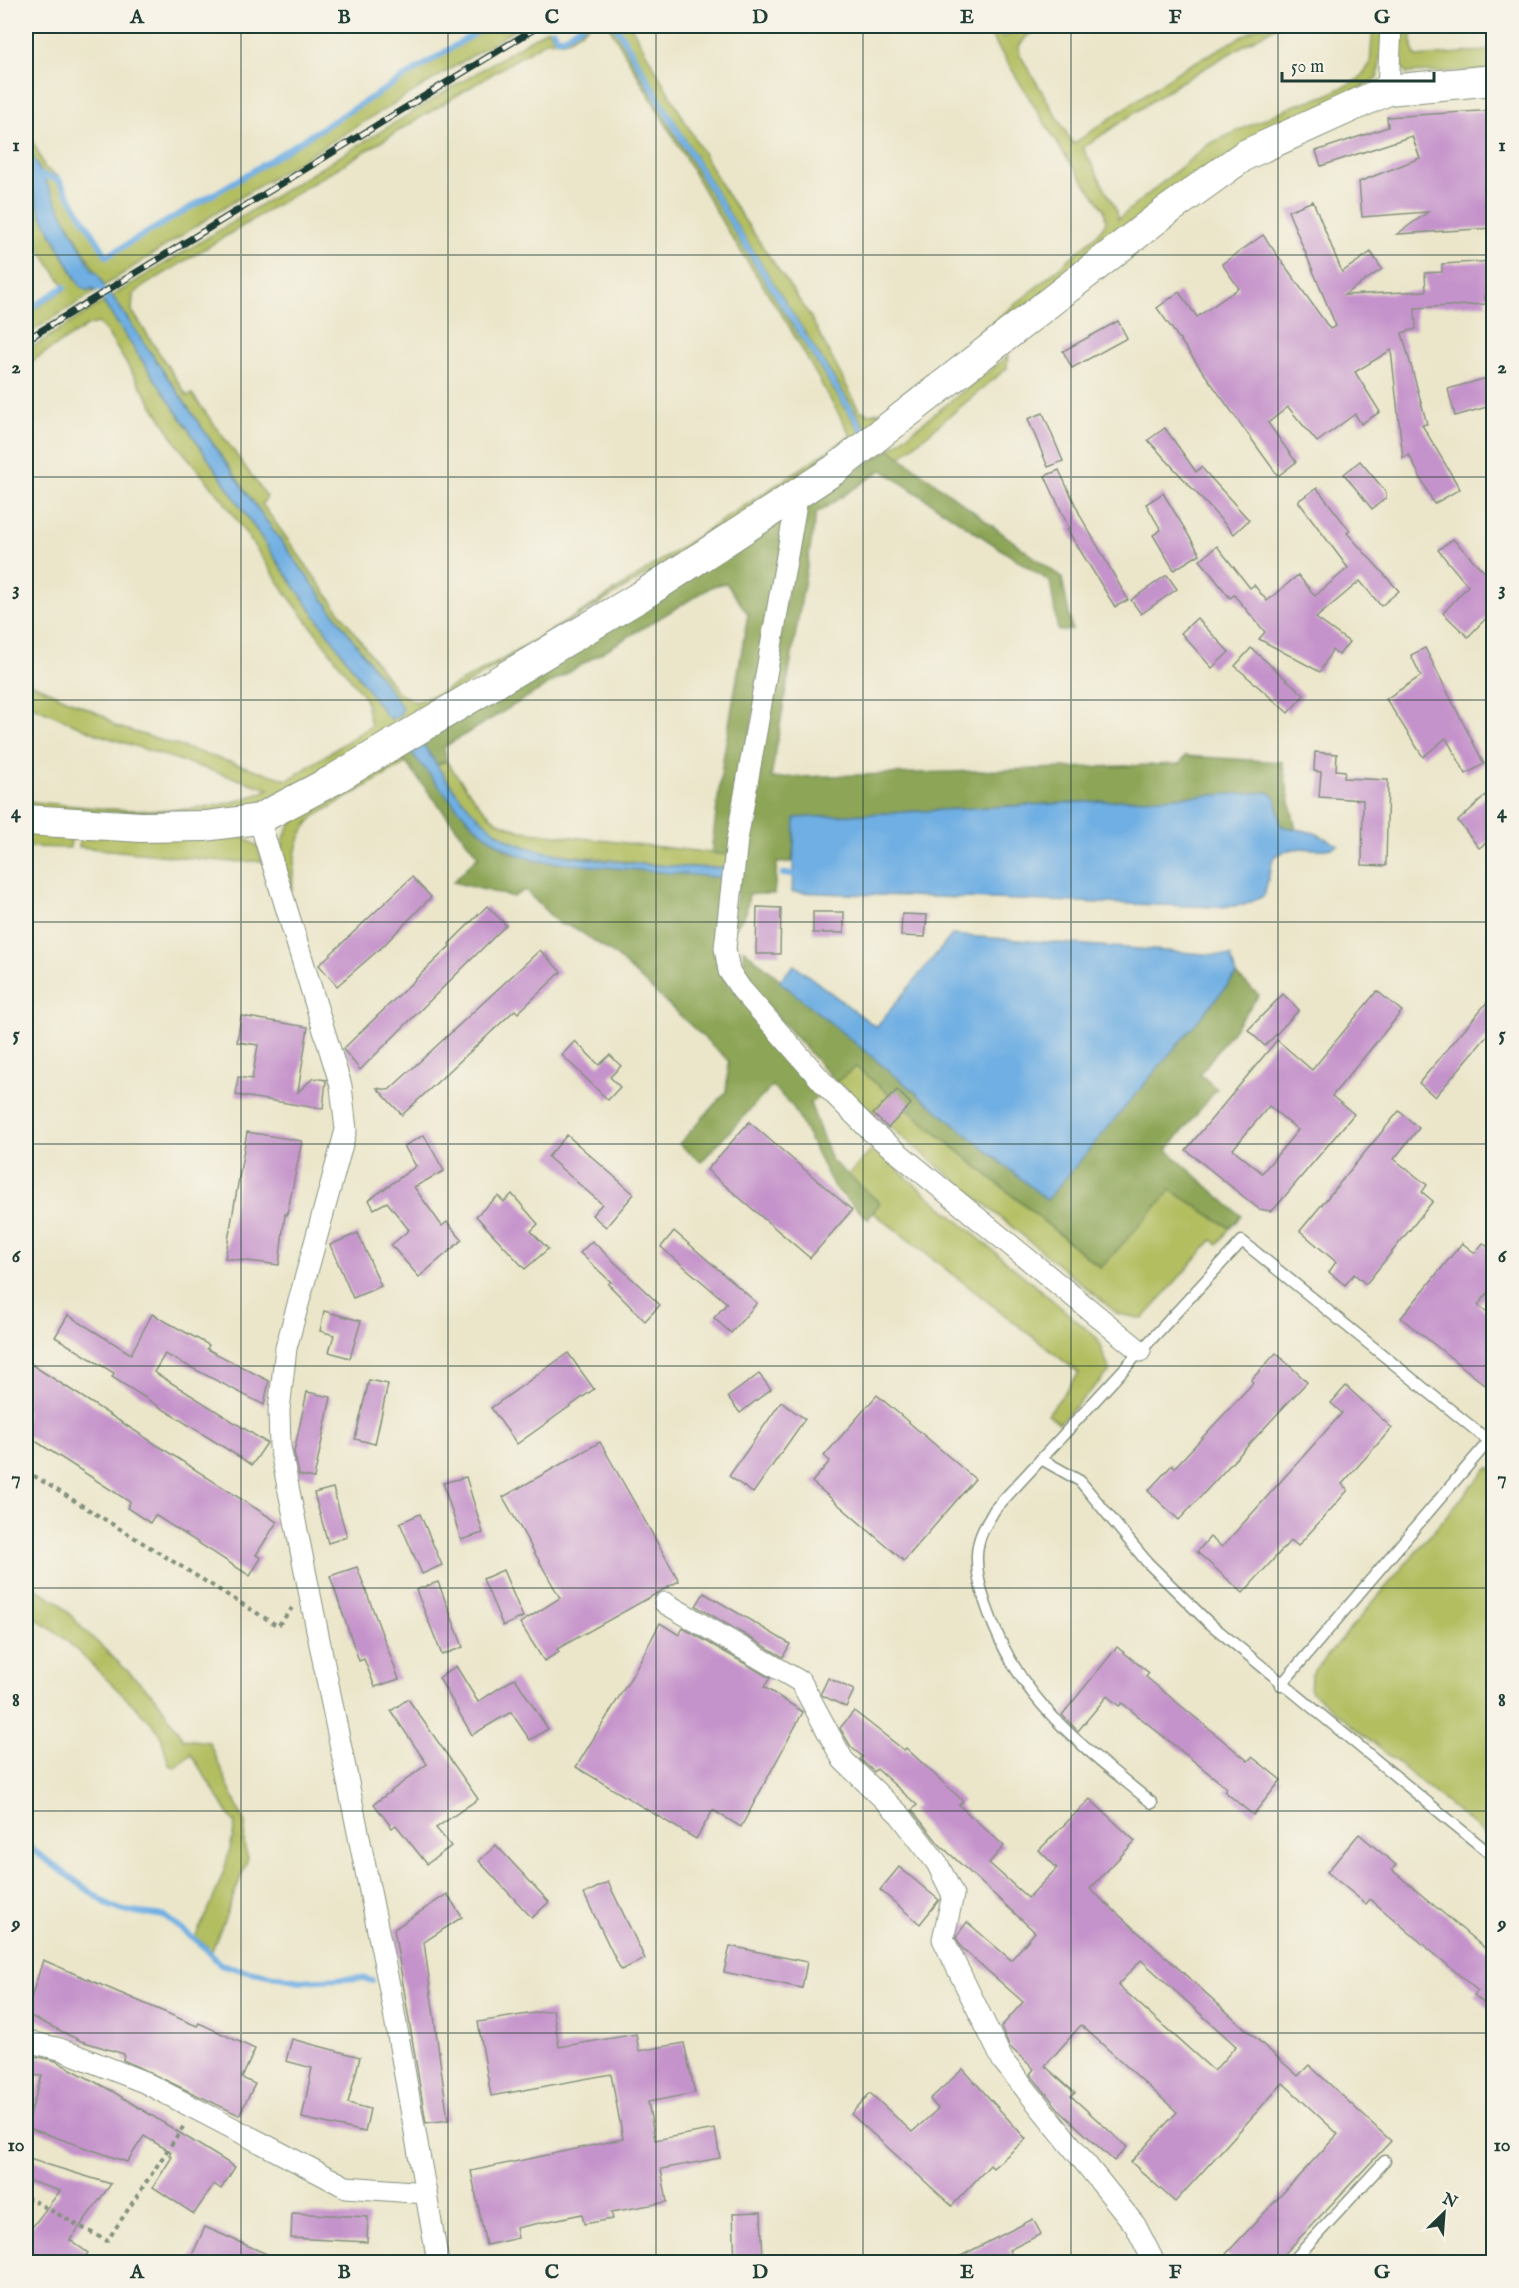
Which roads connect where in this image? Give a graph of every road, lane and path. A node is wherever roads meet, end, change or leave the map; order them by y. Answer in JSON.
{"nodes":[{"id":1,"x":1391,"y":26,"type":"edge"},
{"id":2,"x":1494,"y":80,"type":"edge"},
{"id":3,"x":1388,"y":90,"type":"junction"},
{"id":4,"x":798,"y":493,"type":"junction"},
{"id":5,"x":259,"y":819,"type":"junction"},
{"id":6,"x":26,"y":820,"type":"edge"},
{"id":7,"x":1140,"y":1351,"type":"junction"},
{"id":8,"x":1491,"y":1443,"type":"edge"},
{"id":9,"x":1041,"y":1459,"type":"junction"},
{"id":10,"x":26,"y":1471,"type":"edge"},
{"id":11,"x":308,"y":1585,"type":"junction"},
{"id":12,"x":666,"y":1603,"type":"dead end"},
{"id":13,"x":1281,"y":1684,"type":"junction"},
{"id":14,"x":1152,"y":1803,"type":"dead end"},
{"id":15,"x":1494,"y":1857,"type":"edge"},
{"id":16,"x":26,"y":2042,"type":"edge"},
{"id":17,"x":194,"y":2109,"type":"junction"},
{"id":18,"x":1385,"y":2161,"type":"dead end"},
{"id":19,"x":426,"y":2193,"type":"junction"},
{"id":20,"x":26,"y":2201,"type":"edge"},
{"id":21,"x":438,"y":2262,"type":"edge"},
{"id":22,"x":1154,"y":2262,"type":"edge"},
{"id":23,"x":1292,"y":2262,"type":"edge"}],
"edges":[{"from":1,"to":3,"type":"street"},
{"from":2,"to":3,"type":"main road"},
{"from":3,"to":4,"type":"main road"},
{"from":4,"to":5,"type":"main road"},
{"from":4,"to":7,"type":"street"},
{"from":5,"to":6,"type":"main road"},
{"from":5,"to":11,"type":"street"},
{"from":7,"to":8,"type":"lane"},
{"from":7,"to":9,"type":"lane"},
{"from":8,"to":13,"type":"lane"},
{"from":9,"to":13,"type":"lane"},
{"from":9,"to":14,"type":"lane"},
{"from":10,"to":11,"type":"path"},
{"from":11,"to":19,"type":"street"},
{"from":12,"to":22,"type":"street"},
{"from":13,"to":15,"type":"lane"},
{"from":16,"to":17,"type":"street"},
{"from":17,"to":19,"type":"street"},
{"from":17,"to":20,"type":"path"},
{"from":18,"to":23,"type":"lane"},
{"from":19,"to":21,"type":"street"}]}
